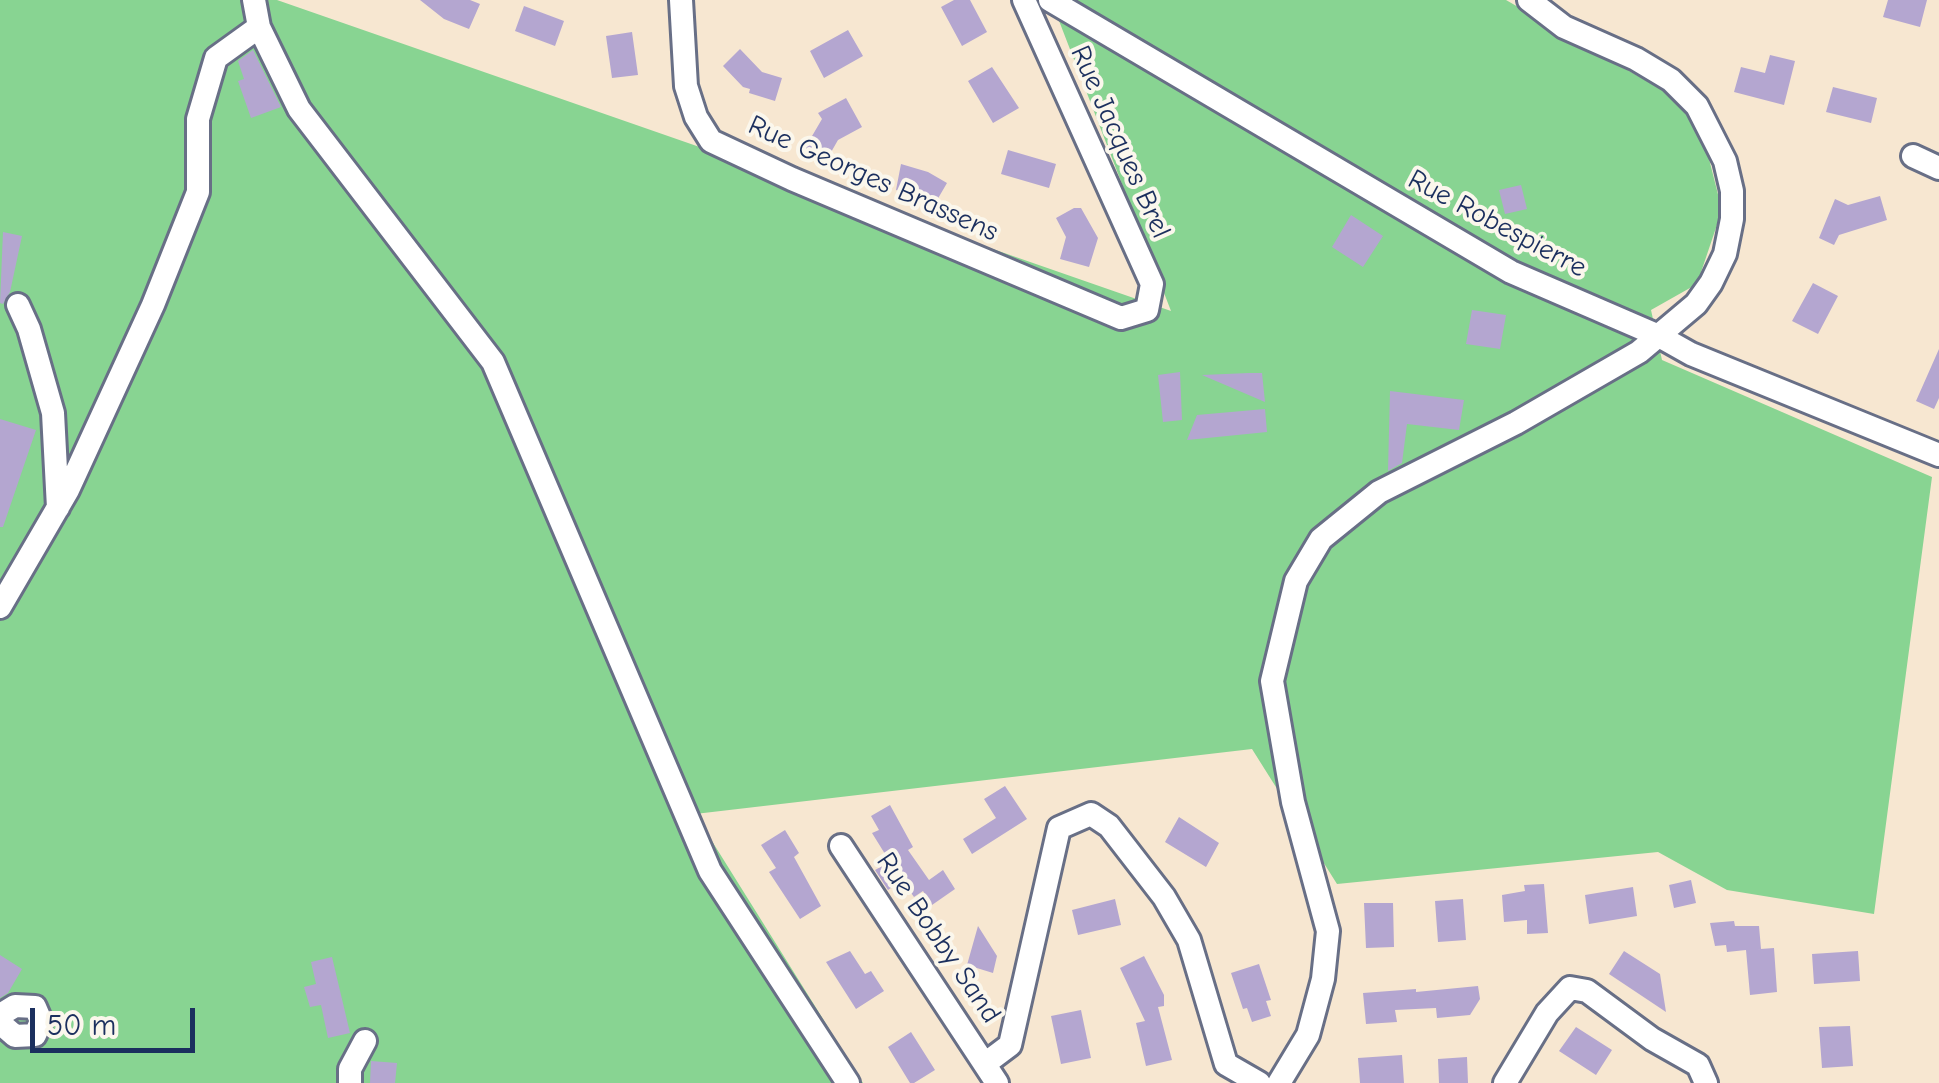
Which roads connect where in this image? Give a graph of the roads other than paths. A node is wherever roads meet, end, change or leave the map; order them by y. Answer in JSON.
{"nodes":[{"id":1,"x":254,"y":0,"type":"edge"},
{"id":2,"x":680,"y":0,"type":"edge"},
{"id":3,"x":1024,"y":0,"type":"edge"},
{"id":4,"x":1050,"y":0,"type":"edge"},
{"id":5,"x":1529,"y":0,"type":"edge"},
{"id":6,"x":260,"y":27,"type":"junction"},
{"id":7,"x":1913,"y":156,"type":"dead end"},
{"id":8,"x":1939,"y":168,"type":"edge"},
{"id":9,"x":18,"y":305,"type":"dead end"},
{"id":10,"x":1148,"y":310,"type":"joint"},
{"id":11,"x":1659,"y":336,"type":"junction"},
{"id":12,"x":1939,"y":456,"type":"edge"},
{"id":13,"x":58,"y":508,"type":"junction"},
{"id":14,"x":0,"y":608,"type":"edge"},
{"id":15,"x":841,"y":846,"type":"dead end"},
{"id":16,"x":0,"y":1015,"type":"edge"},
{"id":17,"x":0,"y":1023,"type":"edge"},
{"id":18,"x":365,"y":1041,"type":"dead end"},
{"id":19,"x":992,"y":1073,"type":"edge"},
{"id":20,"x":350,"y":1083,"type":"edge"},
{"id":21,"x":848,"y":1083,"type":"edge"},
{"id":22,"x":1258,"y":1083,"type":"edge"},
{"id":23,"x":1280,"y":1083,"type":"edge"},
{"id":24,"x":1505,"y":1083,"type":"edge"},
{"id":25,"x":1706,"y":1083,"type":"edge"}],
"edges":[{"from":1,"to":6,"type":"street"},
{"from":2,"to":10,"type":"street","name":"Rue Georges Brassens"},
{"from":3,"to":10,"type":"street","name":"Rue Jacques Brel"},
{"from":4,"to":11,"type":"street","name":"Rue Robespierre"},
{"from":5,"to":11,"type":"street"},
{"from":6,"to":13,"type":"street"},
{"from":6,"to":21,"type":"street"},
{"from":7,"to":8,"type":"street"},
{"from":9,"to":13,"type":"street"},
{"from":11,"to":12,"type":"street","name":"Rue Robespierre"},
{"from":11,"to":23,"type":"street"},
{"from":13,"to":14,"type":"street"},
{"from":15,"to":19,"type":"street","name":"Rue Bobby Sand"},
{"from":16,"to":17,"type":"street"},
{"from":18,"to":20,"type":"street"},
{"from":19,"to":22,"type":"street","name":"Rue Bobby Sand"},
{"from":24,"to":25,"type":"street"}]}
